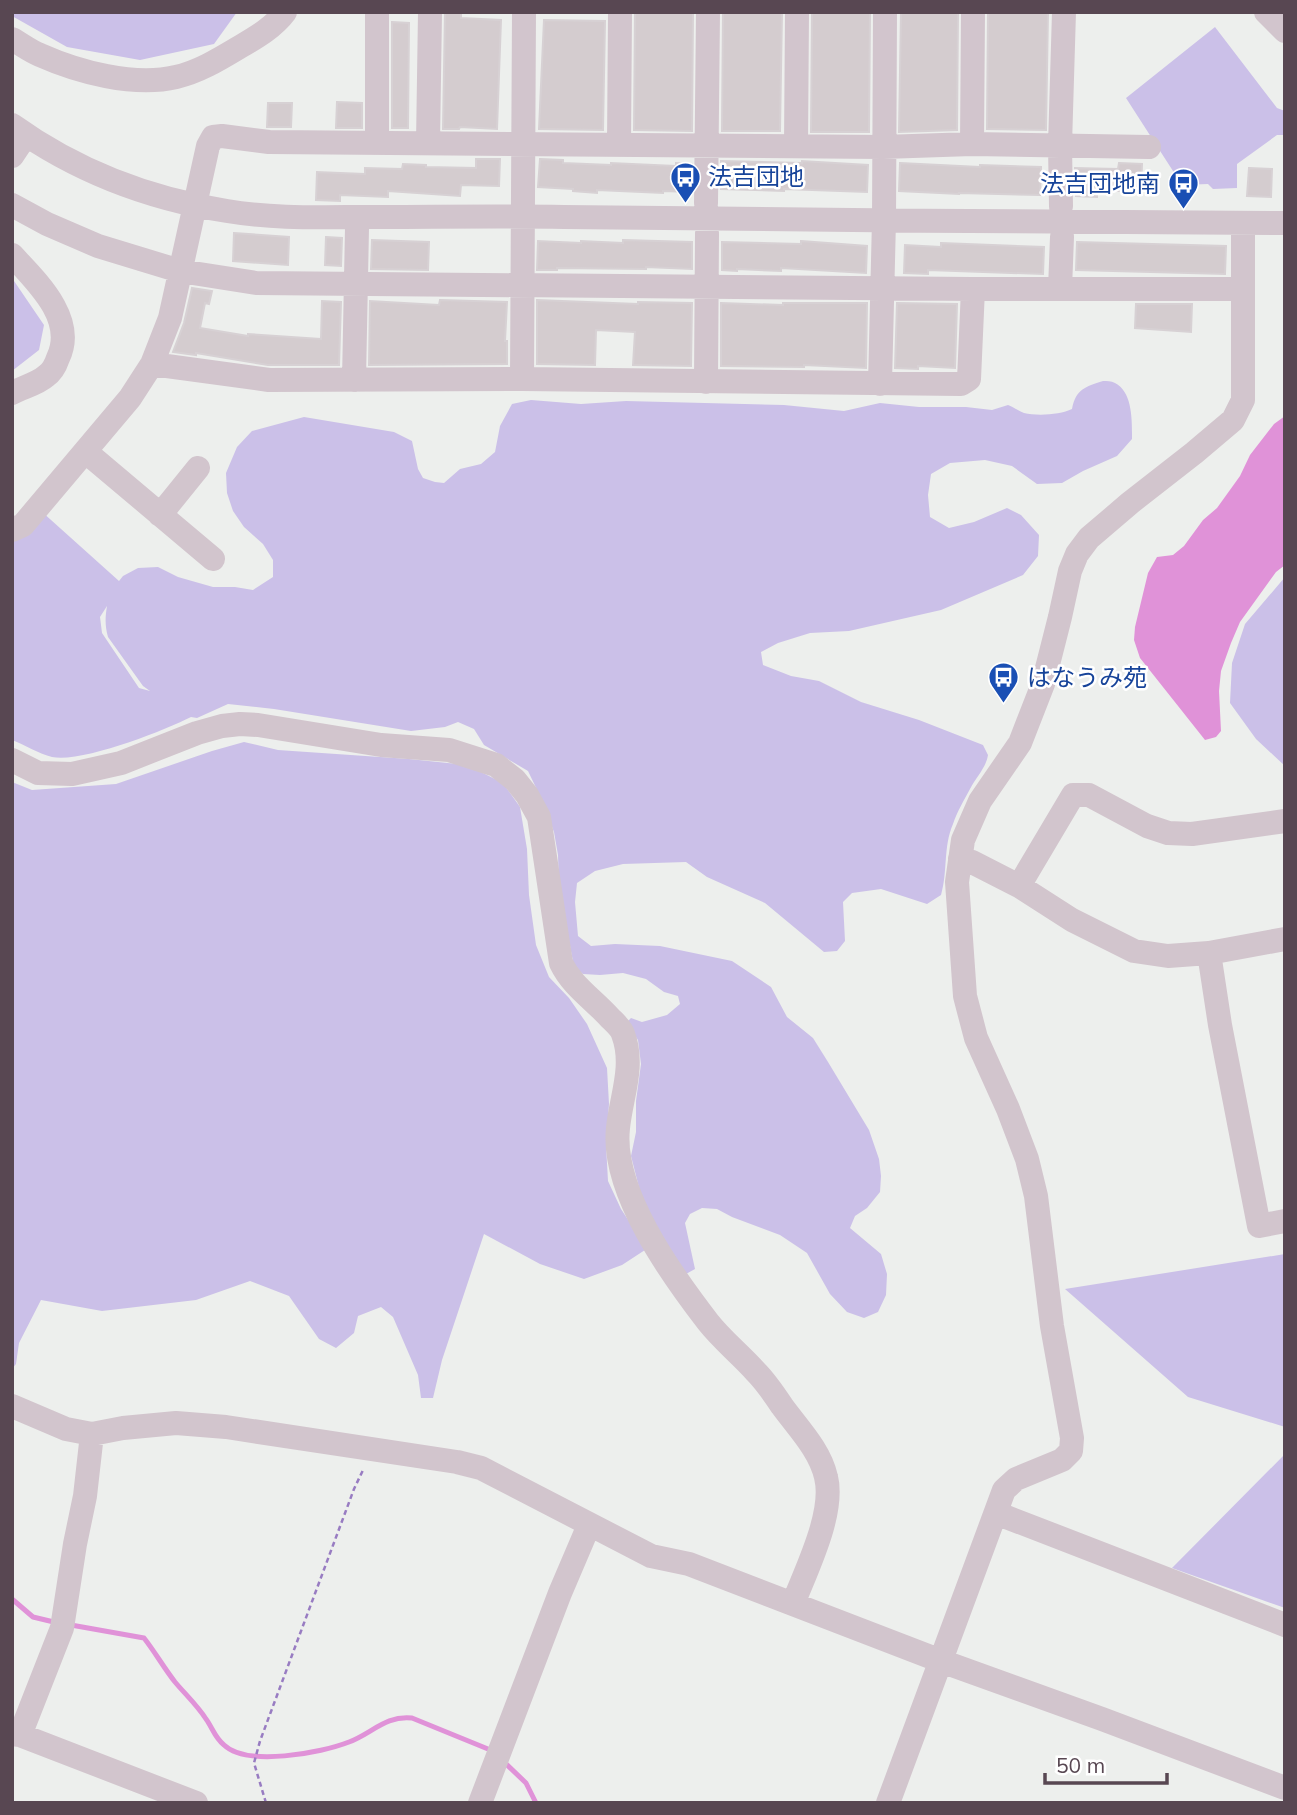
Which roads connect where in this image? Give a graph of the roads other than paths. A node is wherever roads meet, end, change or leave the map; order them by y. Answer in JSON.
{"nodes":[{"id":1,"x":285,"y":12,"type":"edge"},
{"id":2,"x":377,"y":12,"type":"edge"},
{"id":3,"x":430,"y":12,"type":"edge"},
{"id":4,"x":524,"y":12,"type":"edge"},
{"id":5,"x":620,"y":12,"type":"edge"},
{"id":6,"x":708,"y":12,"type":"edge"},
{"id":7,"x":797,"y":12,"type":"edge"},
{"id":8,"x":885,"y":12,"type":"edge"},
{"id":9,"x":973,"y":12,"type":"edge"},
{"id":10,"x":1064,"y":12,"type":"edge"},
{"id":11,"x":1266,"y":12,"type":"edge"},
{"id":12,"x":1285,"y":31,"type":"edge"},
{"id":13,"x":12,"y":39,"type":"edge"},
{"id":14,"x":19,"y":130,"type":"edge"},
{"id":15,"x":377,"y":143,"type":"junction"},
{"id":16,"x":428,"y":143,"type":"junction"},
{"id":17,"x":972,"y":144,"type":"junction"},
{"id":18,"x":524,"y":145,"type":"junction"},
{"id":19,"x":619,"y":145,"type":"junction"},
{"id":20,"x":1060,"y":145,"type":"junction"},
{"id":21,"x":707,"y":146,"type":"junction"},
{"id":22,"x":796,"y":146,"type":"junction"},
{"id":23,"x":883,"y":147,"type":"junction"},
{"id":24,"x":1149,"y":147,"type":"dead end"},
{"id":25,"x":12,"y":156,"type":"edge"},
{"id":26,"x":706,"y":203,"type":"dead end"},
{"id":27,"x":12,"y":205,"type":"edge"},
{"id":28,"x":195,"y":205,"type":"junction"},
{"id":29,"x":1061,"y":206,"type":"dead end"},
{"id":30,"x":524,"y":216,"type":"junction"},
{"id":31,"x":884,"y":220,"type":"junction"},
{"id":32,"x":1243,"y":223,"type":"junction"},
{"id":33,"x":1285,"y":223,"type":"edge"},
{"id":34,"x":357,"y":228,"type":"dead end"},
{"id":35,"x":707,"y":234,"type":"dead end"},
{"id":36,"x":1062,"y":237,"type":"dead end"},
{"id":37,"x":12,"y":255,"type":"edge"},
{"id":38,"x":180,"y":271,"type":"junction"},
{"id":39,"x":356,"y":285,"type":"junction"},
{"id":40,"x":523,"y":286,"type":"junction"},
{"id":41,"x":707,"y":287,"type":"junction"},
{"id":42,"x":883,"y":288,"type":"junction"},
{"id":43,"x":974,"y":289,"type":"junction"},
{"id":44,"x":1060,"y":289,"type":"junction"},
{"id":45,"x":1243,"y":289,"type":"junction"},
{"id":46,"x":152,"y":364,"type":"junction"},
{"id":47,"x":522,"y":379,"type":"junction"},
{"id":48,"x":354,"y":380,"type":"junction"},
{"id":49,"x":706,"y":382,"type":"junction"},
{"id":50,"x":880,"y":384,"type":"junction"},
{"id":51,"x":12,"y":393,"type":"edge"},
{"id":52,"x":86,"y":452,"type":"junction"},
{"id":53,"x":198,"y":468,"type":"dead end"},
{"id":54,"x":160,"y":515,"type":"junction"},
{"id":55,"x":12,"y":530,"type":"edge"},
{"id":56,"x":213,"y":559,"type":"dead end"},
{"id":57,"x":12,"y":760,"type":"edge"},
{"id":58,"x":1284,"y":823,"type":"edge"},
{"id":59,"x":960,"y":859,"type":"junction"},
{"id":60,"x":1018,"y":886,"type":"junction"},
{"id":61,"x":1285,"y":939,"type":"edge"},
{"id":62,"x":1209,"y":953,"type":"junction"},
{"id":63,"x":1285,"y":1221,"type":"edge"},
{"id":64,"x":12,"y":1406,"type":"edge"},
{"id":65,"x":92,"y":1434,"type":"junction"},
{"id":66,"x":996,"y":1513,"type":"junction"},
{"id":67,"x":589,"y":1524,"type":"junction"},
{"id":68,"x":793,"y":1604,"type":"junction"},
{"id":69,"x":1285,"y":1625,"type":"edge"},
{"id":70,"x":941,"y":1661,"type":"junction"},
{"id":71,"x":16,"y":1735,"type":"edge"},
{"id":72,"x":1285,"y":1788,"type":"edge"},
{"id":73,"x":196,"y":1803,"type":"edge"},
{"id":74,"x":480,"y":1803,"type":"edge"},
{"id":75,"x":888,"y":1803,"type":"edge"}],
"edges":[{"from":1,"to":13,"type":"street"},
{"from":2,"to":15,"type":"street"},
{"from":3,"to":16,"type":"street"},
{"from":4,"to":18,"type":"street"},
{"from":5,"to":19,"type":"street"},
{"from":6,"to":21,"type":"street"},
{"from":7,"to":22,"type":"street"},
{"from":8,"to":23,"type":"street"},
{"from":9,"to":17,"type":"street"},
{"from":10,"to":20,"type":"street"},
{"from":11,"to":12,"type":"street"},
{"from":14,"to":25,"type":"street"},
{"from":14,"to":28,"type":"street"},
{"from":15,"to":16,"type":"street"},
{"from":15,"to":28,"type":"street"},
{"from":16,"to":18,"type":"street"},
{"from":17,"to":20,"type":"street"},
{"from":17,"to":23,"type":"street"},
{"from":18,"to":19,"type":"street"},
{"from":18,"to":30,"type":"street"},
{"from":19,"to":21,"type":"street"},
{"from":20,"to":24,"type":"street"},
{"from":20,"to":29,"type":"street"},
{"from":21,"to":22,"type":"street"},
{"from":21,"to":26,"type":"street"},
{"from":22,"to":23,"type":"street"},
{"from":23,"to":31,"type":"street"},
{"from":27,"to":38,"type":"street"},
{"from":28,"to":30,"type":"street"},
{"from":28,"to":38,"type":"street"},
{"from":30,"to":31,"type":"street"},
{"from":30,"to":40,"type":"street"},
{"from":31,"to":32,"type":"street"},
{"from":31,"to":42,"type":"street"},
{"from":32,"to":33,"type":"street"},
{"from":32,"to":45,"type":"street"},
{"from":34,"to":39,"type":"street"},
{"from":35,"to":41,"type":"street"},
{"from":36,"to":44,"type":"street"},
{"from":37,"to":51,"type":"street"},
{"from":38,"to":39,"type":"street"},
{"from":38,"to":46,"type":"street"},
{"from":39,"to":40,"type":"street"},
{"from":39,"to":48,"type":"street"},
{"from":40,"to":41,"type":"street"},
{"from":40,"to":47,"type":"street"},
{"from":41,"to":42,"type":"street"},
{"from":41,"to":49,"type":"street"},
{"from":42,"to":43,"type":"street"},
{"from":42,"to":50,"type":"street"},
{"from":43,"to":44,"type":"street"},
{"from":43,"to":50,"type":"street"},
{"from":44,"to":45,"type":"street"},
{"from":45,"to":59,"type":"street"},
{"from":46,"to":48,"type":"street"},
{"from":46,"to":52,"type":"street"},
{"from":47,"to":48,"type":"street"},
{"from":47,"to":49,"type":"street"},
{"from":49,"to":50,"type":"street"},
{"from":52,"to":54,"type":"street"},
{"from":52,"to":55,"type":"street"},
{"from":53,"to":54,"type":"street"},
{"from":54,"to":56,"type":"street"},
{"from":57,"to":68,"type":"street"},
{"from":58,"to":60,"type":"street"},
{"from":59,"to":60,"type":"street"},
{"from":59,"to":66,"type":"street"},
{"from":60,"to":62,"type":"street"},
{"from":61,"to":62,"type":"street"},
{"from":62,"to":63,"type":"street"},
{"from":64,"to":65,"type":"street"},
{"from":65,"to":67,"type":"street"},
{"from":65,"to":71,"type":"street"},
{"from":66,"to":69,"type":"street"},
{"from":66,"to":70,"type":"street"},
{"from":67,"to":68,"type":"street"},
{"from":67,"to":74,"type":"street"},
{"from":68,"to":70,"type":"street"},
{"from":70,"to":72,"type":"street"},
{"from":70,"to":75,"type":"street"},
{"from":71,"to":73,"type":"street"}]}
